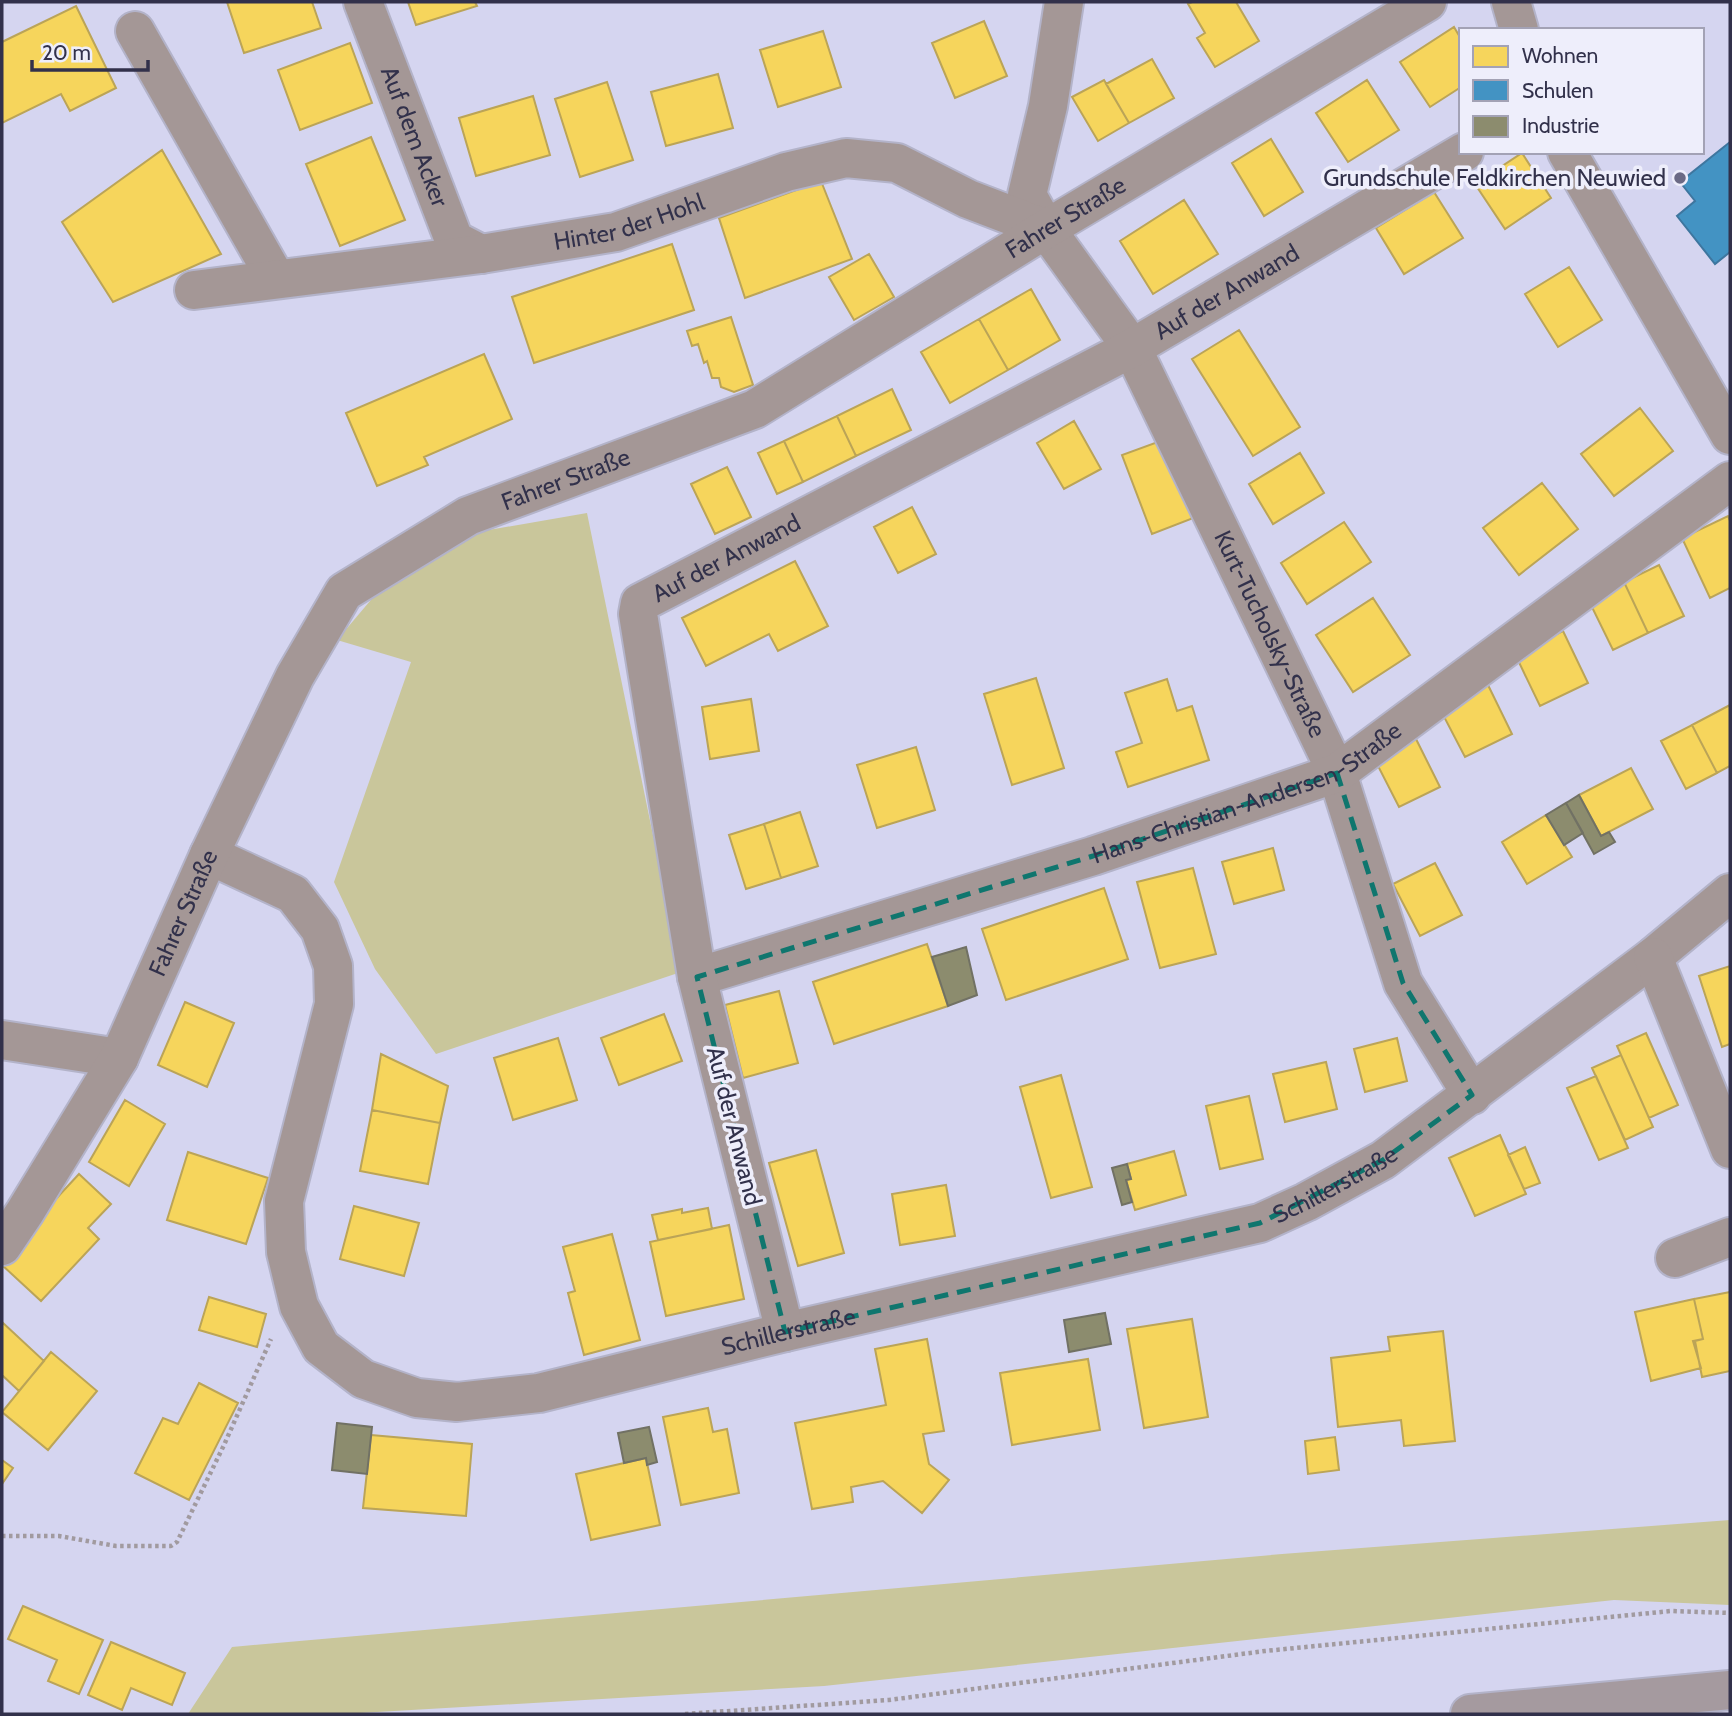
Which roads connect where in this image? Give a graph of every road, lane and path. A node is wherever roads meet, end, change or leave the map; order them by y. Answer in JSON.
{"nodes":[{"id":1,"x":363,"y":2,"type":"edge"},
{"id":2,"x":1064,"y":2,"type":"edge"},
{"id":3,"x":1427,"y":2,"type":"edge"},
{"id":4,"x":1511,"y":2,"type":"edge"},
{"id":5,"x":1518,"y":28,"type":"edge"},
{"id":6,"x":135,"y":31,"type":"dead end"},
{"id":7,"x":1461,"y":154,"type":"edge"},
{"id":8,"x":1568,"y":154,"type":"edge"},
{"id":9,"x":1046,"y":229,"type":"junction"},
{"id":10,"x":481,"y":254,"type":"junction"},
{"id":11,"x":276,"y":279,"type":"junction"},
{"id":12,"x":194,"y":289,"type":"dead end"},
{"id":13,"x":1132,"y":348,"type":"junction"},
{"id":14,"x":1730,"y":435,"type":"edge"},
{"id":15,"x":1730,"y":481,"type":"edge"},
{"id":16,"x":1336,"y":774,"type":"junction"},
{"id":17,"x":209,"y":855,"type":"junction"},
{"id":18,"x":1730,"y":893,"type":"edge"},
{"id":19,"x":1653,"y":957,"type":"junction"},
{"id":20,"x":696,"y":977,"type":"junction"},
{"id":21,"x":2,"y":1040,"type":"edge"},
{"id":22,"x":119,"y":1058,"type":"junction"},
{"id":23,"x":1472,"y":1095,"type":"junction"},
{"id":24,"x":1730,"y":1149,"type":"edge"},
{"id":25,"x":1730,"y":1237,"type":"edge"},
{"id":26,"x":2,"y":1246,"type":"edge"},
{"id":27,"x":1675,"y":1258,"type":"dead end"},
{"id":28,"x":296,"y":1293,"type":"junction"},
{"id":29,"x":785,"y":1332,"type":"junction"},
{"id":30,"x":2,"y":1536,"type":"edge"},
{"id":31,"x":1730,"y":1613,"type":"edge"},
{"id":32,"x":1730,"y":1690,"type":"edge"},
{"id":33,"x":685,"y":1714,"type":"edge"},
{"id":34,"x":1470,"y":1714,"type":"edge"}],
"edges":[{"from":1,"to":10,"type":"street","name":"Auf dem Acker"},
{"from":2,"to":9,"type":"street","name":"Kurt-Tucholsky-Straße"},
{"from":3,"to":9,"type":"street","name":"Fahrer Straße"},
{"from":4,"to":5,"type":"street"},
{"from":6,"to":11,"type":"street"},
{"from":7,"to":13,"type":"street","name":"Auf der Anwand"},
{"from":8,"to":14,"type":"street"},
{"from":9,"to":10,"type":"street","name":"Hinter der Hohl"},
{"from":9,"to":13,"type":"street","name":"Kurt-Tucholsky-Straße"},
{"from":9,"to":17,"type":"street","name":"Fahrer Straße"},
{"from":10,"to":11,"type":"street","name":"Hinter der Hohl"},
{"from":11,"to":12,"type":"street","name":"Hinter der Hohl"},
{"from":13,"to":16,"type":"street","name":"Kurt-Tucholsky-Straße"},
{"from":13,"to":20,"type":"street","name":"Auf der Anwand"},
{"from":15,"to":16,"type":"street","name":"Hans-Christian-Andersen-Straße"},
{"from":16,"to":20,"type":"street","name":"Hans-Christian-Andersen-Straße"},
{"from":16,"to":23,"type":"street","name":"Kurt-Tucholsky-Straße"},
{"from":17,"to":22,"type":"street","name":"Fahrer Straße"},
{"from":17,"to":28,"type":"street","name":"Schillerstraße"},
{"from":18,"to":19,"type":"street","name":"Schillerstraße"},
{"from":19,"to":23,"type":"street","name":"Schillerstraße"},
{"from":19,"to":24,"type":"street"},
{"from":20,"to":29,"type":"street","name":"Auf der Anwand"},
{"from":21,"to":22,"type":"street"},
{"from":22,"to":26,"type":"street","name":"Fahrer Straße"},
{"from":23,"to":29,"type":"street","name":"Schillerstraße"},
{"from":25,"to":27,"type":"street"},
{"from":28,"to":29,"type":"street","name":"Schillerstraße"},
{"from":28,"to":30,"type":"path"},
{"from":31,"to":33,"type":"path"},
{"from":32,"to":34,"type":"main road"}]}
